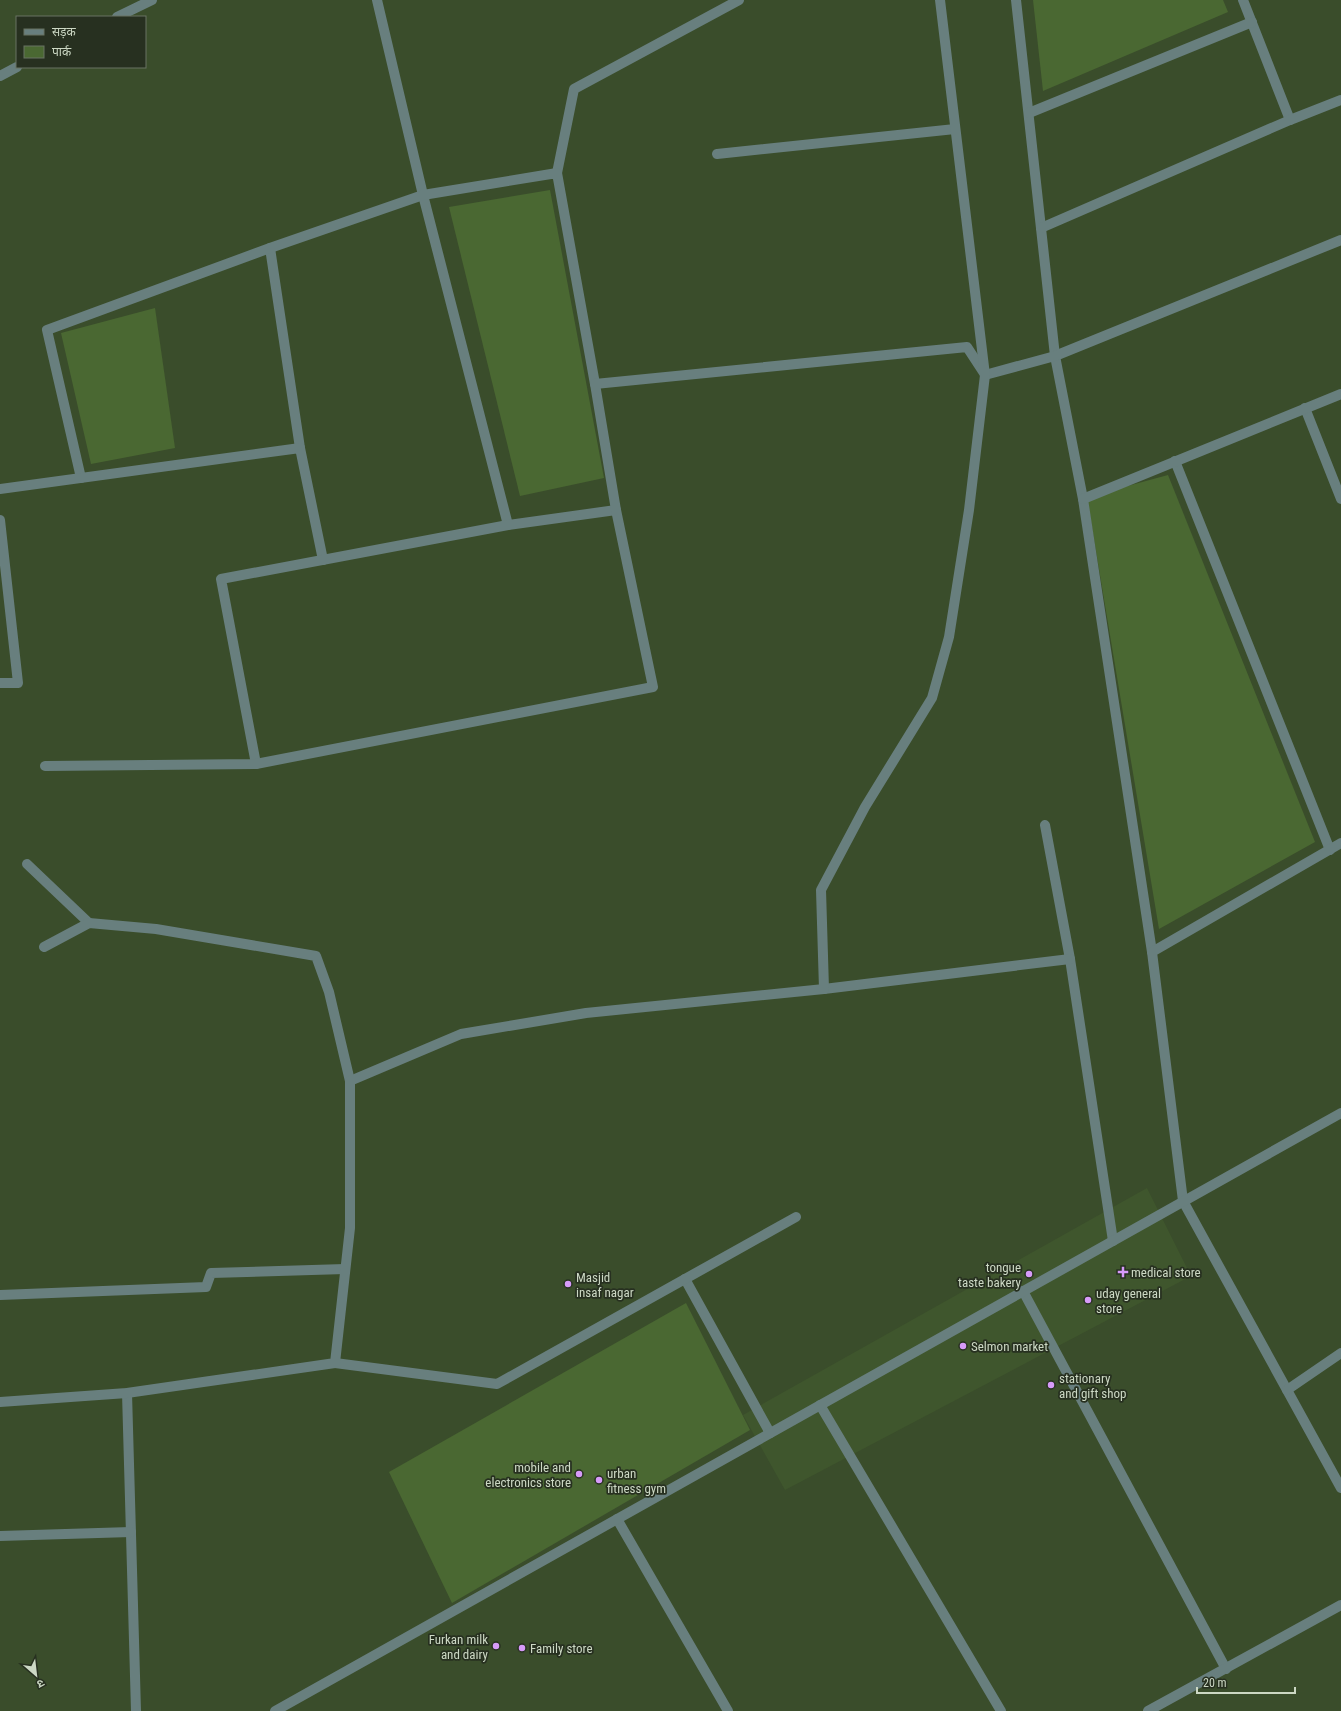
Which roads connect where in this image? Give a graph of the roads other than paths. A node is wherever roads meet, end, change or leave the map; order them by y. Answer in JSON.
{"nodes":[{"id":1,"x":152,"y":0,"type":"edge"},
{"id":2,"x":377,"y":0,"type":"edge"},
{"id":3,"x":739,"y":0,"type":"edge"},
{"id":4,"x":940,"y":0,"type":"edge"},
{"id":5,"x":1016,"y":0,"type":"edge"},
{"id":6,"x":1243,"y":0,"type":"edge"},
{"id":7,"x":120,"y":16,"type":"edge"},
{"id":8,"x":1252,"y":22,"type":"junction"},
{"id":9,"x":16,"y":68,"type":"edge"},
{"id":10,"x":0,"y":76,"type":"edge"},
{"id":11,"x":1341,"y":100,"type":"edge"},
{"id":12,"x":1029,"y":113,"type":"junction"},
{"id":13,"x":1290,"y":120,"type":"junction"},
{"id":14,"x":955,"y":129,"type":"junction"},
{"id":15,"x":717,"y":154,"type":"dead end"},
{"id":16,"x":557,"y":173,"type":"junction"},
{"id":17,"x":423,"y":195,"type":"junction"},
{"id":18,"x":1041,"y":228,"type":"junction"},
{"id":19,"x":1341,"y":240,"type":"edge"},
{"id":20,"x":270,"y":248,"type":"junction"},
{"id":21,"x":1055,"y":356,"type":"junction"},
{"id":22,"x":985,"y":375,"type":"junction"},
{"id":23,"x":596,"y":384,"type":"junction"},
{"id":24,"x":1341,"y":394,"type":"edge"},
{"id":25,"x":1305,"y":408,"type":"junction"},
{"id":26,"x":300,"y":448,"type":"junction"},
{"id":27,"x":1175,"y":461,"type":"junction"},
{"id":28,"x":81,"y":478,"type":"junction"},
{"id":29,"x":0,"y":489,"type":"edge"},
{"id":30,"x":1083,"y":499,"type":"junction"},
{"id":31,"x":1341,"y":499,"type":"edge"},
{"id":32,"x":616,"y":510,"type":"junction"},
{"id":33,"x":0,"y":520,"type":"edge"},
{"id":34,"x":508,"y":525,"type":"junction"},
{"id":35,"x":323,"y":560,"type":"junction"},
{"id":36,"x":0,"y":683,"type":"edge"},
{"id":37,"x":256,"y":764,"type":"junction"},
{"id":38,"x":45,"y":766,"type":"dead end"},
{"id":39,"x":1046,"y":825,"type":"dead end"},
{"id":40,"x":1341,"y":843,"type":"edge"},
{"id":41,"x":1330,"y":850,"type":"junction"},
{"id":42,"x":27,"y":864,"type":"dead end"},
{"id":43,"x":89,"y":923,"type":"junction"},
{"id":44,"x":44,"y":947,"type":"dead end"},
{"id":45,"x":1152,"y":952,"type":"junction"},
{"id":46,"x":1070,"y":959,"type":"junction"},
{"id":47,"x":824,"y":989,"type":"junction"},
{"id":48,"x":350,"y":1081,"type":"junction"},
{"id":49,"x":1341,"y":1113,"type":"edge"},
{"id":50,"x":1183,"y":1201,"type":"junction"},
{"id":51,"x":796,"y":1217,"type":"dead end"},
{"id":52,"x":1113,"y":1241,"type":"junction"},
{"id":53,"x":345,"y":1269,"type":"junction"},
{"id":54,"x":685,"y":1279,"type":"junction"},
{"id":55,"x":1023,"y":1291,"type":"junction"},
{"id":56,"x":0,"y":1295,"type":"edge"},
{"id":57,"x":1341,"y":1353,"type":"edge"},
{"id":58,"x":335,"y":1363,"type":"junction"},
{"id":59,"x":1287,"y":1390,"type":"junction"},
{"id":60,"x":126,"y":1393,"type":"junction"},
{"id":61,"x":0,"y":1402,"type":"edge"},
{"id":62,"x":820,"y":1405,"type":"junction"},
{"id":63,"x":770,"y":1433,"type":"junction"},
{"id":64,"x":1341,"y":1488,"type":"edge"},
{"id":65,"x":617,"y":1519,"type":"junction"},
{"id":66,"x":130,"y":1532,"type":"junction"},
{"id":67,"x":0,"y":1536,"type":"edge"},
{"id":68,"x":1341,"y":1605,"type":"edge"},
{"id":69,"x":1226,"y":1669,"type":"junction"},
{"id":70,"x":136,"y":1711,"type":"edge"},
{"id":71,"x":275,"y":1711,"type":"edge"},
{"id":72,"x":728,"y":1711,"type":"edge"},
{"id":73,"x":1000,"y":1711,"type":"edge"},
{"id":74,"x":1148,"y":1711,"type":"edge"}],
"edges":[{"from":1,"to":7,"type":"street"},
{"from":2,"to":17,"type":"street"},
{"from":3,"to":16,"type":"street"},
{"from":4,"to":14,"type":"street"},
{"from":5,"to":12,"type":"street"},
{"from":6,"to":8,"type":"street"},
{"from":8,"to":12,"type":"street"},
{"from":8,"to":13,"type":"street"},
{"from":9,"to":10,"type":"street"},
{"from":11,"to":13,"type":"street"},
{"from":12,"to":18,"type":"street"},
{"from":13,"to":18,"type":"street"},
{"from":14,"to":15,"type":"street"},
{"from":14,"to":22,"type":"street"},
{"from":16,"to":17,"type":"street"},
{"from":16,"to":23,"type":"street"},
{"from":17,"to":20,"type":"street"},
{"from":17,"to":34,"type":"street"},
{"from":18,"to":21,"type":"street"},
{"from":19,"to":21,"type":"street"},
{"from":20,"to":26,"type":"street"},
{"from":20,"to":28,"type":"street"},
{"from":21,"to":22,"type":"street"},
{"from":21,"to":30,"type":"street"},
{"from":22,"to":23,"type":"street"},
{"from":22,"to":47,"type":"street"},
{"from":23,"to":32,"type":"street"},
{"from":24,"to":25,"type":"street"},
{"from":25,"to":27,"type":"street"},
{"from":25,"to":31,"type":"street"},
{"from":26,"to":28,"type":"street"},
{"from":26,"to":35,"type":"street"},
{"from":27,"to":30,"type":"street"},
{"from":27,"to":41,"type":"street"},
{"from":28,"to":29,"type":"street"},
{"from":30,"to":45,"type":"street"},
{"from":32,"to":34,"type":"street"},
{"from":32,"to":37,"type":"street"},
{"from":33,"to":36,"type":"street"},
{"from":34,"to":35,"type":"street"},
{"from":35,"to":37,"type":"street"},
{"from":37,"to":38,"type":"street"},
{"from":39,"to":46,"type":"street"},
{"from":40,"to":41,"type":"street"},
{"from":41,"to":45,"type":"street"},
{"from":42,"to":43,"type":"street"},
{"from":43,"to":44,"type":"street"},
{"from":43,"to":48,"type":"street"},
{"from":45,"to":50,"type":"street"},
{"from":46,"to":47,"type":"street"},
{"from":46,"to":52,"type":"street"},
{"from":47,"to":48,"type":"street"},
{"from":48,"to":53,"type":"street"},
{"from":49,"to":50,"type":"street"},
{"from":50,"to":52,"type":"street"},
{"from":50,"to":59,"type":"street"},
{"from":51,"to":54,"type":"street"},
{"from":52,"to":55,"type":"street"},
{"from":53,"to":56,"type":"street"},
{"from":53,"to":58,"type":"street"},
{"from":54,"to":58,"type":"street"},
{"from":54,"to":63,"type":"street"},
{"from":55,"to":62,"type":"street"},
{"from":55,"to":69,"type":"street"},
{"from":57,"to":59,"type":"street"},
{"from":58,"to":60,"type":"street"},
{"from":59,"to":64,"type":"street"},
{"from":60,"to":61,"type":"street"},
{"from":60,"to":66,"type":"street"},
{"from":62,"to":63,"type":"street"},
{"from":62,"to":73,"type":"street"},
{"from":63,"to":65,"type":"street"},
{"from":65,"to":71,"type":"street"},
{"from":65,"to":72,"type":"street"},
{"from":66,"to":67,"type":"street"},
{"from":66,"to":70,"type":"street"},
{"from":68,"to":69,"type":"street"},
{"from":69,"to":74,"type":"street"}]}
